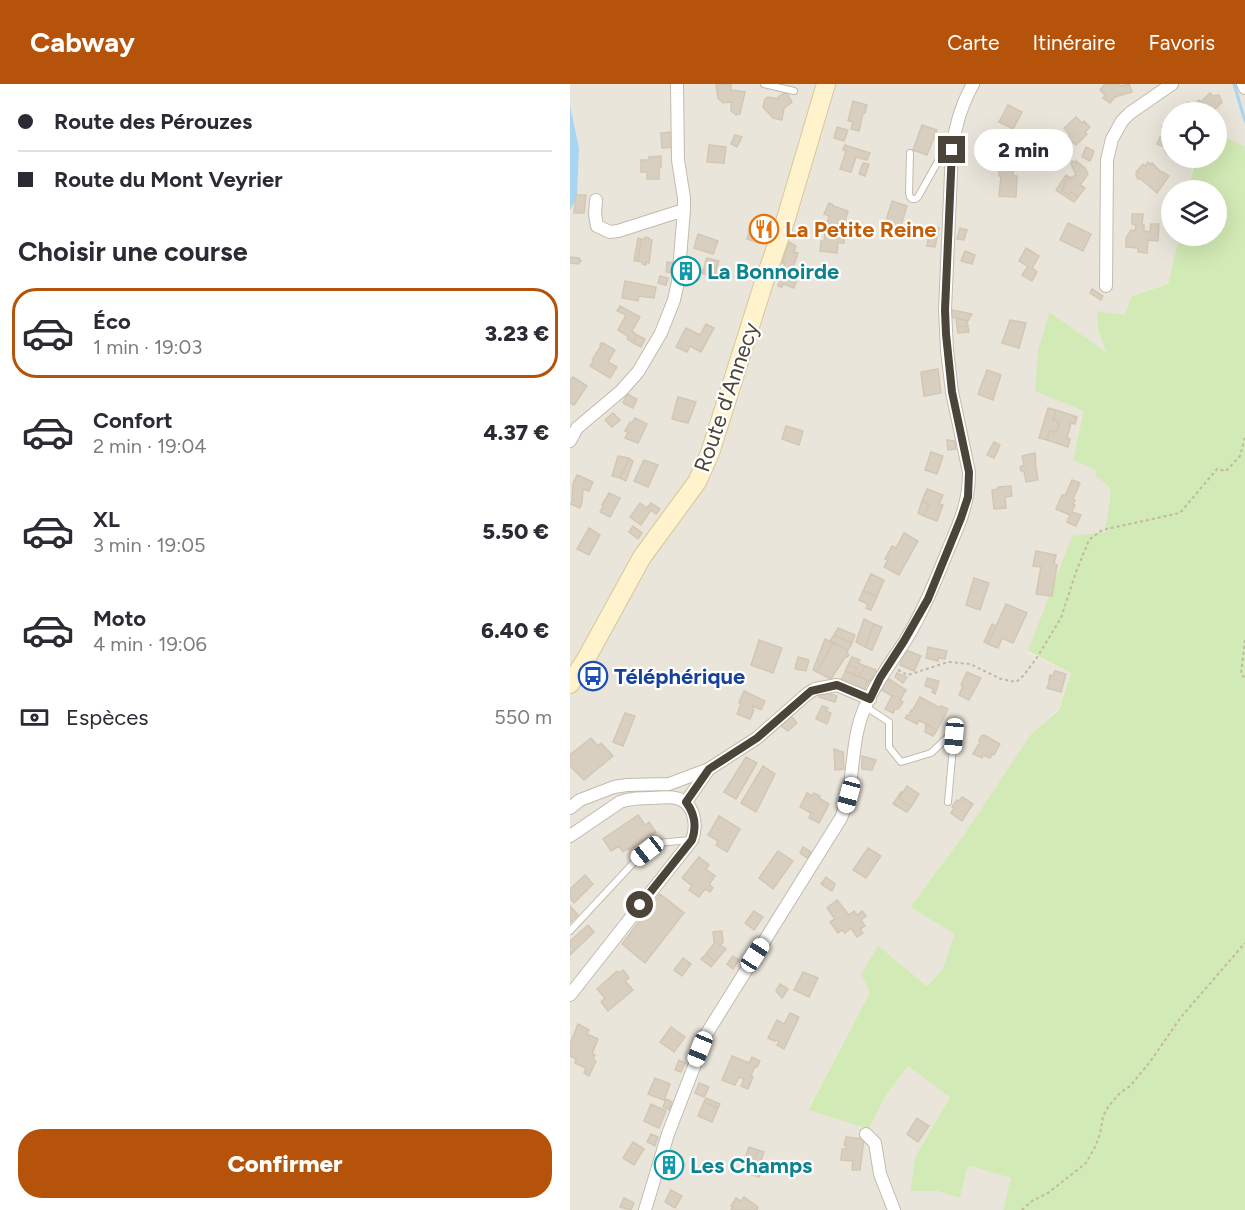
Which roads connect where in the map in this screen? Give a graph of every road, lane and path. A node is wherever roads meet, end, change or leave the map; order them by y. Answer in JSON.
{"nodes":[{"id":1,"x":677,"y":84,"type":"edge"},
{"id":2,"x":764,"y":84,"type":"edge"},
{"id":3,"x":826,"y":84,"type":"edge"},
{"id":4,"x":973,"y":84,"type":"edge"},
{"id":5,"x":1172,"y":84,"type":"edge"},
{"id":6,"x":794,"y":91,"type":"dead end"},
{"id":7,"x":952,"y":150,"type":"junction"},
{"id":8,"x":910,"y":153,"type":"dead end"},
{"id":9,"x":596,"y":201,"type":"dead end"},
{"id":10,"x":684,"y":210,"type":"junction"},
{"id":11,"x":1106,"y":286,"type":"dead end"},
{"id":12,"x":1245,"y":437,"type":"edge"},
{"id":13,"x":570,"y":441,"type":"edge"},
{"id":14,"x":1245,"y":640,"type":"edge"},
{"id":15,"x":887,"y":668,"type":"junction"},
{"id":16,"x":1245,"y":678,"type":"edge"},
{"id":17,"x":570,"y":684,"type":"edge"},
{"id":18,"x":867,"y":702,"type":"junction"},
{"id":19,"x":709,"y":769,"type":"junction"},
{"id":20,"x":686,"y":802,"type":"junction"},
{"id":21,"x":948,"y":802,"type":"dead end"},
{"id":22,"x":570,"y":808,"type":"edge"},
{"id":23,"x":570,"y":836,"type":"edge"},
{"id":24,"x":692,"y":840,"type":"junction"},
{"id":25,"x":570,"y":931,"type":"edge"},
{"id":26,"x":1245,"y":943,"type":"edge"},
{"id":27,"x":570,"y":995,"type":"edge"},
{"id":28,"x":866,"y":1134,"type":"dead end"},
{"id":29,"x":645,"y":1210,"type":"edge"},
{"id":30,"x":894,"y":1210,"type":"edge"},
{"id":31,"x":1022,"y":1210,"type":"edge"}],
"edges":[{"from":1,"to":10,"type":"street"},
{"from":2,"to":6,"type":"lane"},
{"from":3,"to":17,"type":"main road","name":"Route d'Annecy"},
{"from":4,"to":7,"type":"street"},
{"from":5,"to":11,"type":"street"},
{"from":7,"to":8,"type":"lane"},
{"from":7,"to":15,"type":"street"},
{"from":9,"to":10,"type":"street"},
{"from":10,"to":13,"type":"street"},
{"from":12,"to":15,"type":"path"},
{"from":14,"to":16,"type":"path"},
{"from":15,"to":18,"type":"street"},
{"from":18,"to":19,"type":"street"},
{"from":18,"to":21,"type":"lane"},
{"from":18,"to":29,"type":"street"},
{"from":19,"to":20,"type":"street"},
{"from":19,"to":22,"type":"street"},
{"from":20,"to":23,"type":"street"},
{"from":20,"to":24,"type":"street"},
{"from":24,"to":25,"type":"lane"},
{"from":24,"to":27,"type":"street"},
{"from":26,"to":31,"type":"path"},
{"from":28,"to":30,"type":"street"}]}
